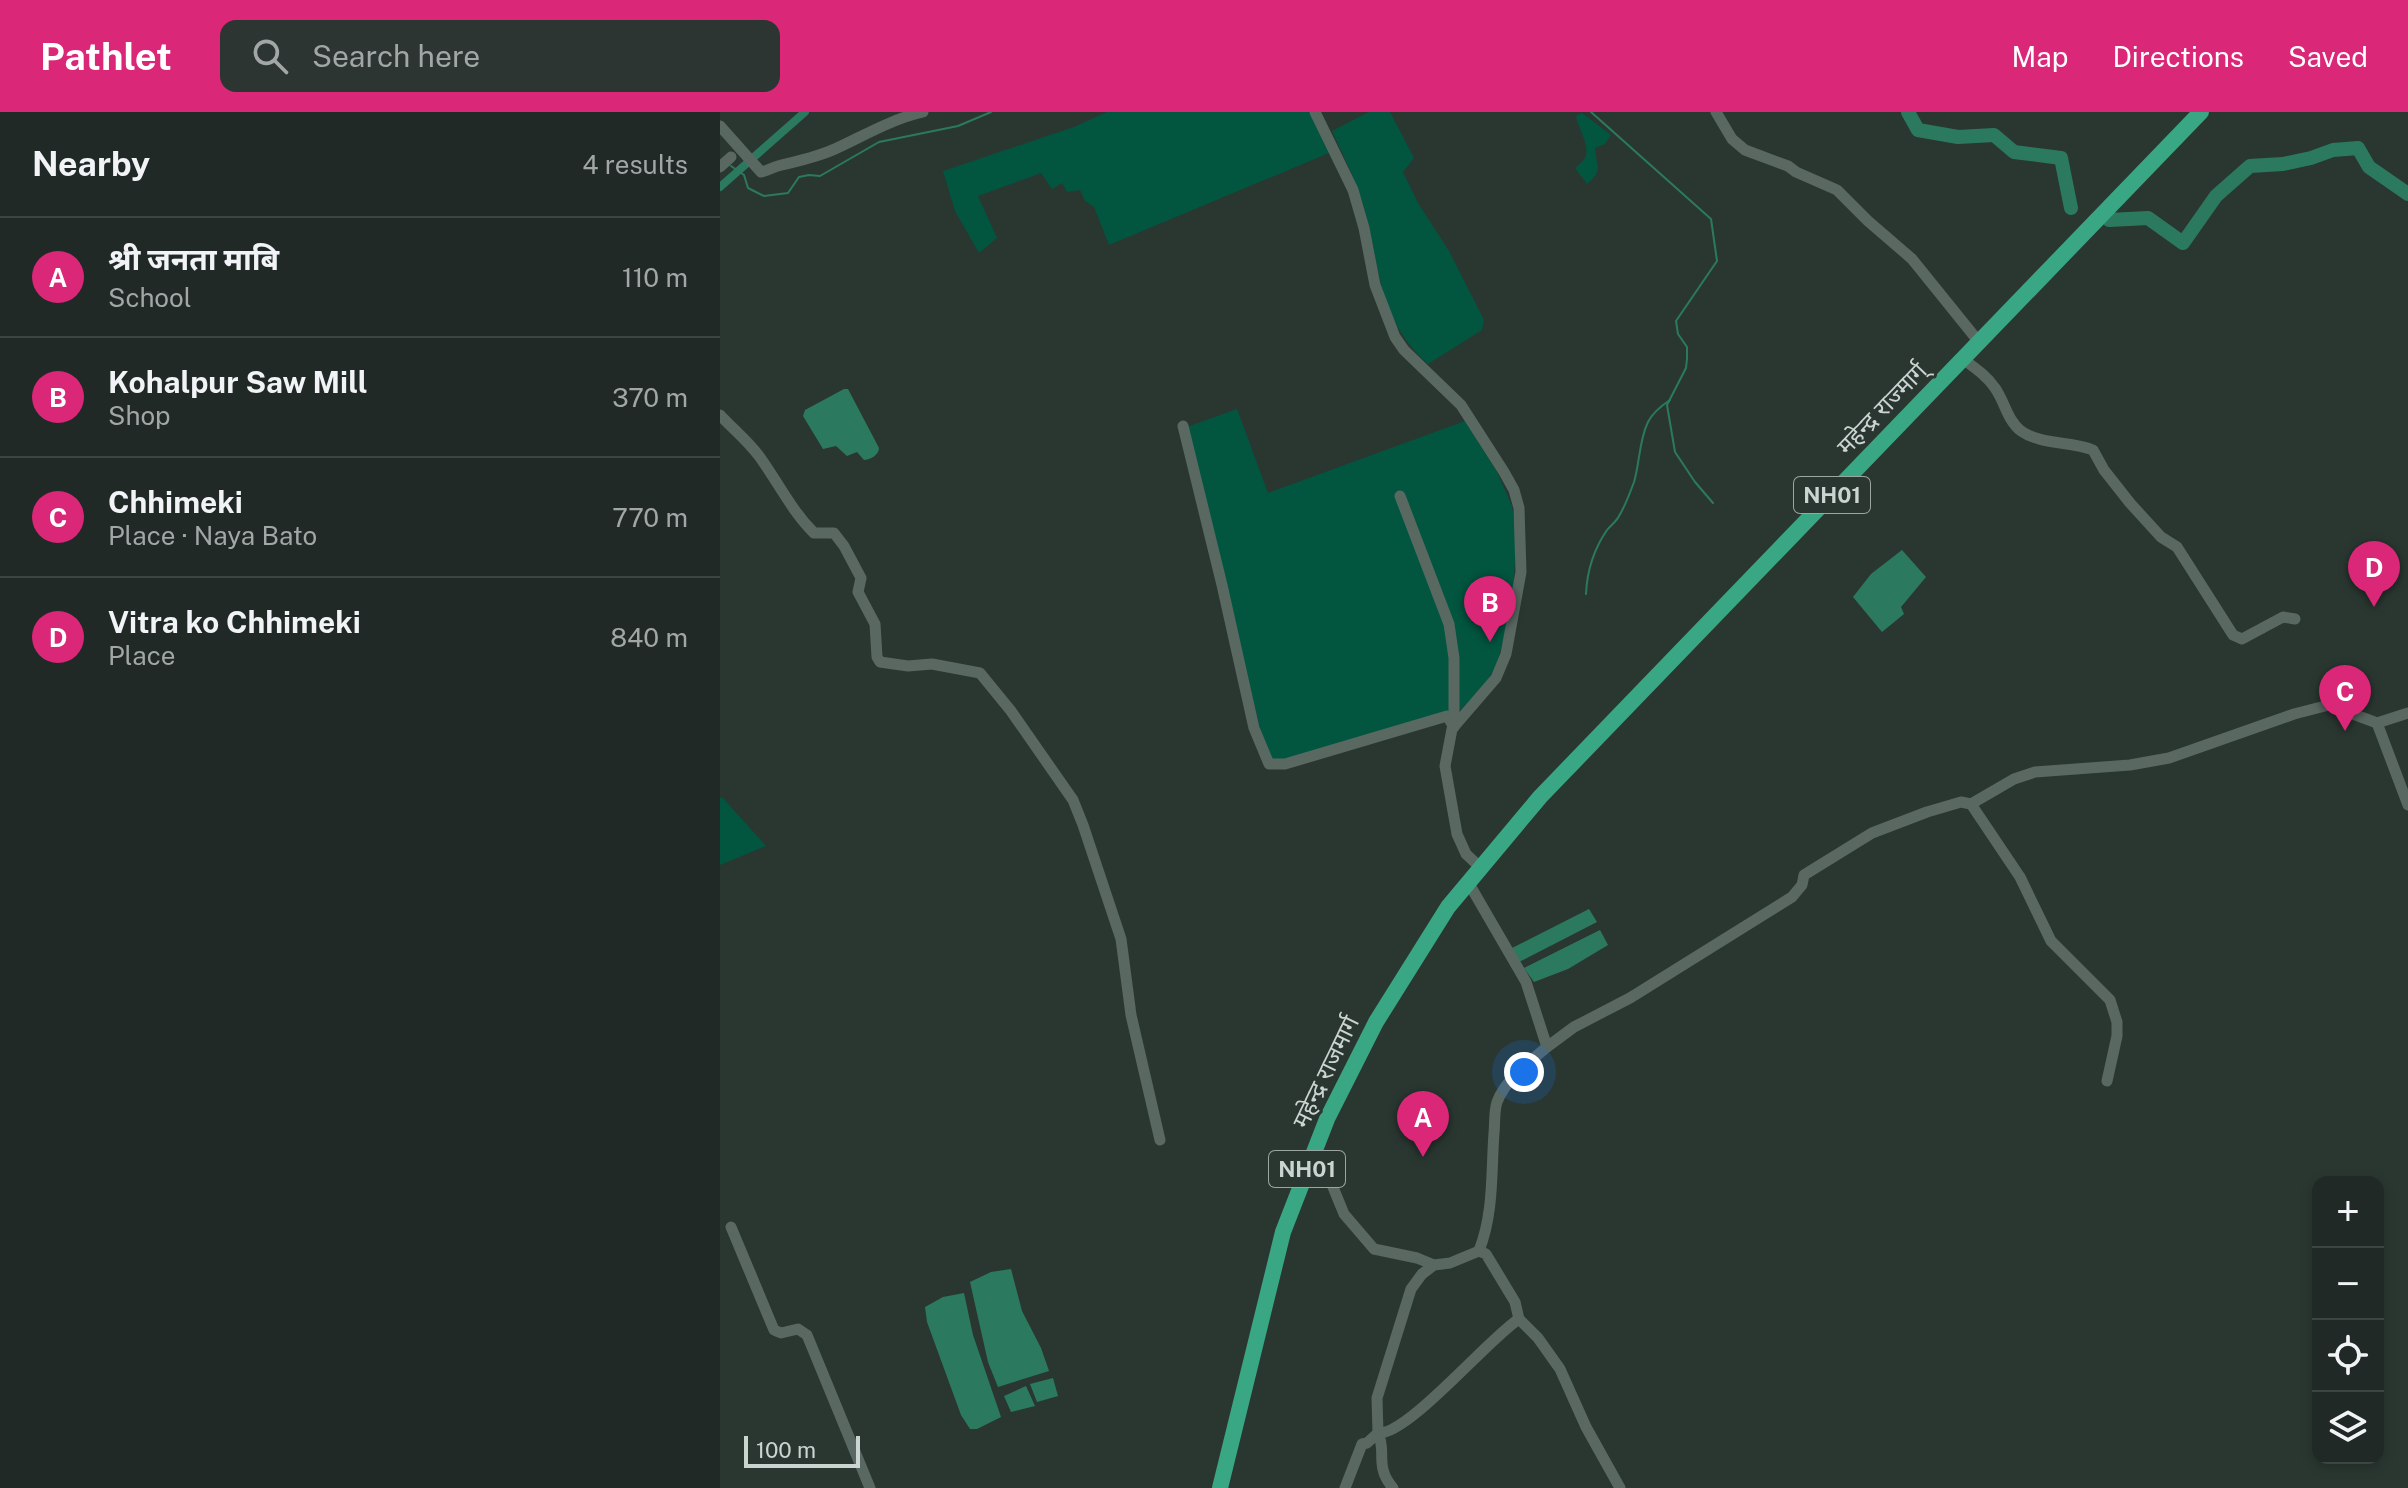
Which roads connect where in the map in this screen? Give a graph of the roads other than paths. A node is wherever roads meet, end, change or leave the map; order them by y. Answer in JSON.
{"nodes":[{"id":1,"x":923,"y":112,"type":"edge"},
{"id":2,"x":1315,"y":112,"type":"edge"},
{"id":3,"x":1716,"y":112,"type":"edge"},
{"id":4,"x":2201,"y":112,"type":"edge"},
{"id":5,"x":720,"y":126,"type":"edge"},
{"id":6,"x":731,"y":157,"type":"dead end"},
{"id":7,"x":720,"y":167,"type":"edge"},
{"id":8,"x":1979,"y":342,"type":"junction"},
{"id":9,"x":1963,"y":359,"type":"junction"},
{"id":10,"x":720,"y":415,"type":"edge"},
{"id":11,"x":1183,"y":426,"type":"dead end"},
{"id":12,"x":1400,"y":496,"type":"dead end"},
{"id":13,"x":2295,"y":619,"type":"dead end"},
{"id":14,"x":2408,"y":713,"type":"edge"},
{"id":15,"x":2377,"y":723,"type":"junction"},
{"id":16,"x":1454,"y":727,"type":"junction"},
{"id":17,"x":1971,"y":804,"type":"junction"},
{"id":18,"x":2408,"y":805,"type":"edge"},
{"id":19,"x":1481,"y":868,"type":"junction"},
{"id":20,"x":1468,"y":882,"type":"junction"},
{"id":21,"x":1547,"y":1047,"type":"junction"},
{"id":22,"x":2107,"y":1081,"type":"dead end"},
{"id":23,"x":1160,"y":1140,"type":"dead end"},
{"id":24,"x":1310,"y":1163,"type":"junction"},
{"id":25,"x":731,"y":1227,"type":"dead end"},
{"id":26,"x":1479,"y":1251,"type":"junction"},
{"id":27,"x":1434,"y":1265,"type":"junction"},
{"id":28,"x":1519,"y":1319,"type":"junction"},
{"id":29,"x":1378,"y":1433,"type":"junction"},
{"id":30,"x":870,"y":1488,"type":"edge"},
{"id":31,"x":1220,"y":1488,"type":"edge"},
{"id":32,"x":1345,"y":1488,"type":"edge"},
{"id":33,"x":1393,"y":1488,"type":"edge"},
{"id":34,"x":1620,"y":1488,"type":"edge"}],
"edges":[{"from":1,"to":5,"type":"street"},
{"from":2,"to":16,"type":"street"},
{"from":3,"to":8,"type":"street"},
{"from":4,"to":8,"type":"highway","name":"महेन्द्र राज्मार्ग्","number":"NH01"},
{"from":6,"to":7,"type":"street"},
{"from":8,"to":9,"type":"highway","name":"महेन्द्र राज्मार्ग्","number":"NH01"},
{"from":9,"to":13,"type":"street"},
{"from":9,"to":19,"type":"highway","name":"महेन्द्र राज्मार्ग्","number":"NH01"},
{"from":10,"to":23,"type":"street"},
{"from":11,"to":16,"type":"street"},
{"from":12,"to":16,"type":"street"},
{"from":14,"to":15,"type":"street"},
{"from":15,"to":17,"type":"street"},
{"from":15,"to":18,"type":"street"},
{"from":16,"to":19,"type":"street"},
{"from":17,"to":21,"type":"street"},
{"from":17,"to":22,"type":"street"},
{"from":19,"to":20,"type":"highway","name":"महेन्द्र राज्मार्ग्","number":"NH01"},
{"from":20,"to":21,"type":"street"},
{"from":20,"to":24,"type":"highway","name":"महेन्द्र राजमार्ग","number":"NH01"},
{"from":21,"to":26,"type":"street"},
{"from":24,"to":27,"type":"street"},
{"from":24,"to":31,"type":"highway","name":"महेन्द्र राजमार्ग","number":"NH01"},
{"from":25,"to":30,"type":"street"},
{"from":26,"to":27,"type":"street"},
{"from":26,"to":28,"type":"street"},
{"from":27,"to":29,"type":"street"},
{"from":28,"to":29,"type":"street"},
{"from":28,"to":34,"type":"street"},
{"from":29,"to":32,"type":"street"},
{"from":29,"to":33,"type":"street"}]}
